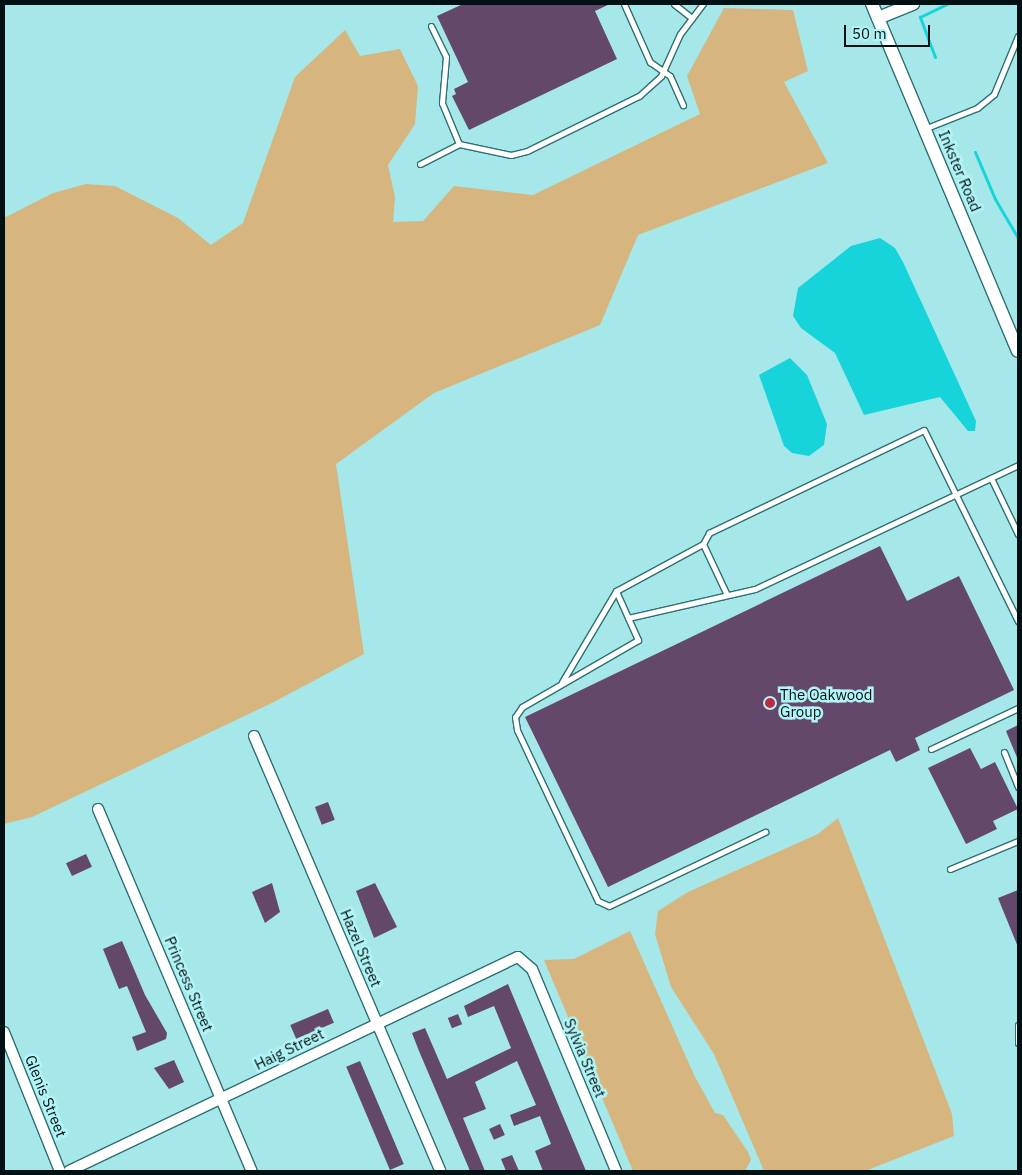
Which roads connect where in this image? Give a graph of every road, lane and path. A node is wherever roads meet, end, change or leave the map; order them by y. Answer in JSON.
{"nodes":[{"id":1,"x":624,"y":4,"type":"edge"},
{"id":2,"x":674,"y":4,"type":"edge"},
{"id":3,"x":703,"y":4,"type":"edge"},
{"id":4,"x":872,"y":4,"type":"edge"},
{"id":5,"x":913,"y":4,"type":"edge"},
{"id":6,"x":692,"y":18,"type":"junction"},
{"id":7,"x":878,"y":18,"type":"junction"},
{"id":8,"x":431,"y":26,"type":"dead end"},
{"id":9,"x":1018,"y":36,"type":"edge"},
{"id":10,"x":664,"y":71,"type":"junction"},
{"id":11,"x":683,"y":105,"type":"dead end"},
{"id":12,"x":924,"y":129,"type":"junction"},
{"id":13,"x":459,"y":144,"type":"junction"},
{"id":14,"x":420,"y":164,"type":"dead end"},
{"id":15,"x":1018,"y":351,"type":"edge"},
{"id":16,"x":1018,"y":465,"type":"edge"},
{"id":17,"x":991,"y":478,"type":"junction"},
{"id":18,"x":956,"y":494,"type":"junction"},
{"id":19,"x":1018,"y":534,"type":"edge"},
{"id":20,"x":703,"y":544,"type":"junction"},
{"id":21,"x":616,"y":591,"type":"junction"},
{"id":22,"x":727,"y":595,"type":"junction"},
{"id":23,"x":628,"y":618,"type":"junction"},
{"id":24,"x":1018,"y":621,"type":"edge"},
{"id":25,"x":561,"y":683,"type":"junction"},
{"id":26,"x":1018,"y":708,"type":"edge"},
{"id":27,"x":254,"y":736,"type":"dead end"},
{"id":28,"x":931,"y":749,"type":"dead end"},
{"id":29,"x":1004,"y":752,"type":"dead end"},
{"id":30,"x":1018,"y":787,"type":"edge"},
{"id":31,"x":98,"y":809,"type":"dead end"},
{"id":32,"x":765,"y":832,"type":"dead end"},
{"id":33,"x":1018,"y":841,"type":"edge"},
{"id":34,"x":950,"y":868,"type":"dead end"},
{"id":35,"x":523,"y":958,"type":"joint"},
{"id":36,"x":377,"y":1023,"type":"junction"},
{"id":37,"x":1018,"y":1025,"type":"edge"},
{"id":38,"x":4,"y":1032,"type":"edge"},
{"id":39,"x":1018,"y":1043,"type":"edge"},
{"id":40,"x":222,"y":1099,"type":"junction"},
{"id":41,"x":60,"y":1171,"type":"edge"},
{"id":42,"x":69,"y":1171,"type":"edge"},
{"id":43,"x":252,"y":1171,"type":"edge"},
{"id":44,"x":440,"y":1171,"type":"edge"},
{"id":45,"x":616,"y":1171,"type":"edge"}],
"edges":[{"from":1,"to":10,"type":"lane"},
{"from":2,"to":6,"type":"lane"},
{"from":3,"to":6,"type":"lane"},
{"from":4,"to":7,"type":"street","name":"Inkster Road"},
{"from":5,"to":7,"type":"street"},
{"from":6,"to":10,"type":"lane"},
{"from":7,"to":12,"type":"street","name":"Inkster Road"},
{"from":8,"to":13,"type":"lane"},
{"from":9,"to":12,"type":"lane"},
{"from":10,"to":11,"type":"lane"},
{"from":10,"to":13,"type":"lane"},
{"from":12,"to":15,"type":"street","name":"Inkster Road"},
{"from":13,"to":14,"type":"lane"},
{"from":16,"to":17,"type":"lane"},
{"from":17,"to":18,"type":"lane"},
{"from":17,"to":19,"type":"lane"},
{"from":18,"to":20,"type":"lane"},
{"from":18,"to":22,"type":"lane"},
{"from":18,"to":24,"type":"lane"},
{"from":20,"to":21,"type":"lane"},
{"from":20,"to":22,"type":"lane"},
{"from":21,"to":23,"type":"lane"},
{"from":21,"to":25,"type":"lane"},
{"from":22,"to":23,"type":"lane"},
{"from":23,"to":25,"type":"lane"},
{"from":25,"to":32,"type":"lane"},
{"from":26,"to":28,"type":"lane"},
{"from":27,"to":36,"type":"street","name":"Hazel Street"},
{"from":29,"to":30,"type":"lane"},
{"from":31,"to":40,"type":"street","name":"Princess Street"},
{"from":33,"to":34,"type":"lane"},
{"from":35,"to":36,"type":"street","name":"Haig Street"},
{"from":35,"to":45,"type":"street","name":"Sylvia Street"},
{"from":36,"to":40,"type":"street","name":"Haig Street"},
{"from":36,"to":44,"type":"street","name":"Hazel Street"},
{"from":37,"to":39,"type":"lane"},
{"from":38,"to":41,"type":"street","name":"Glenis Street"},
{"from":40,"to":42,"type":"street","name":"Haig Street"},
{"from":40,"to":43,"type":"street","name":"Princess Street"}]}
